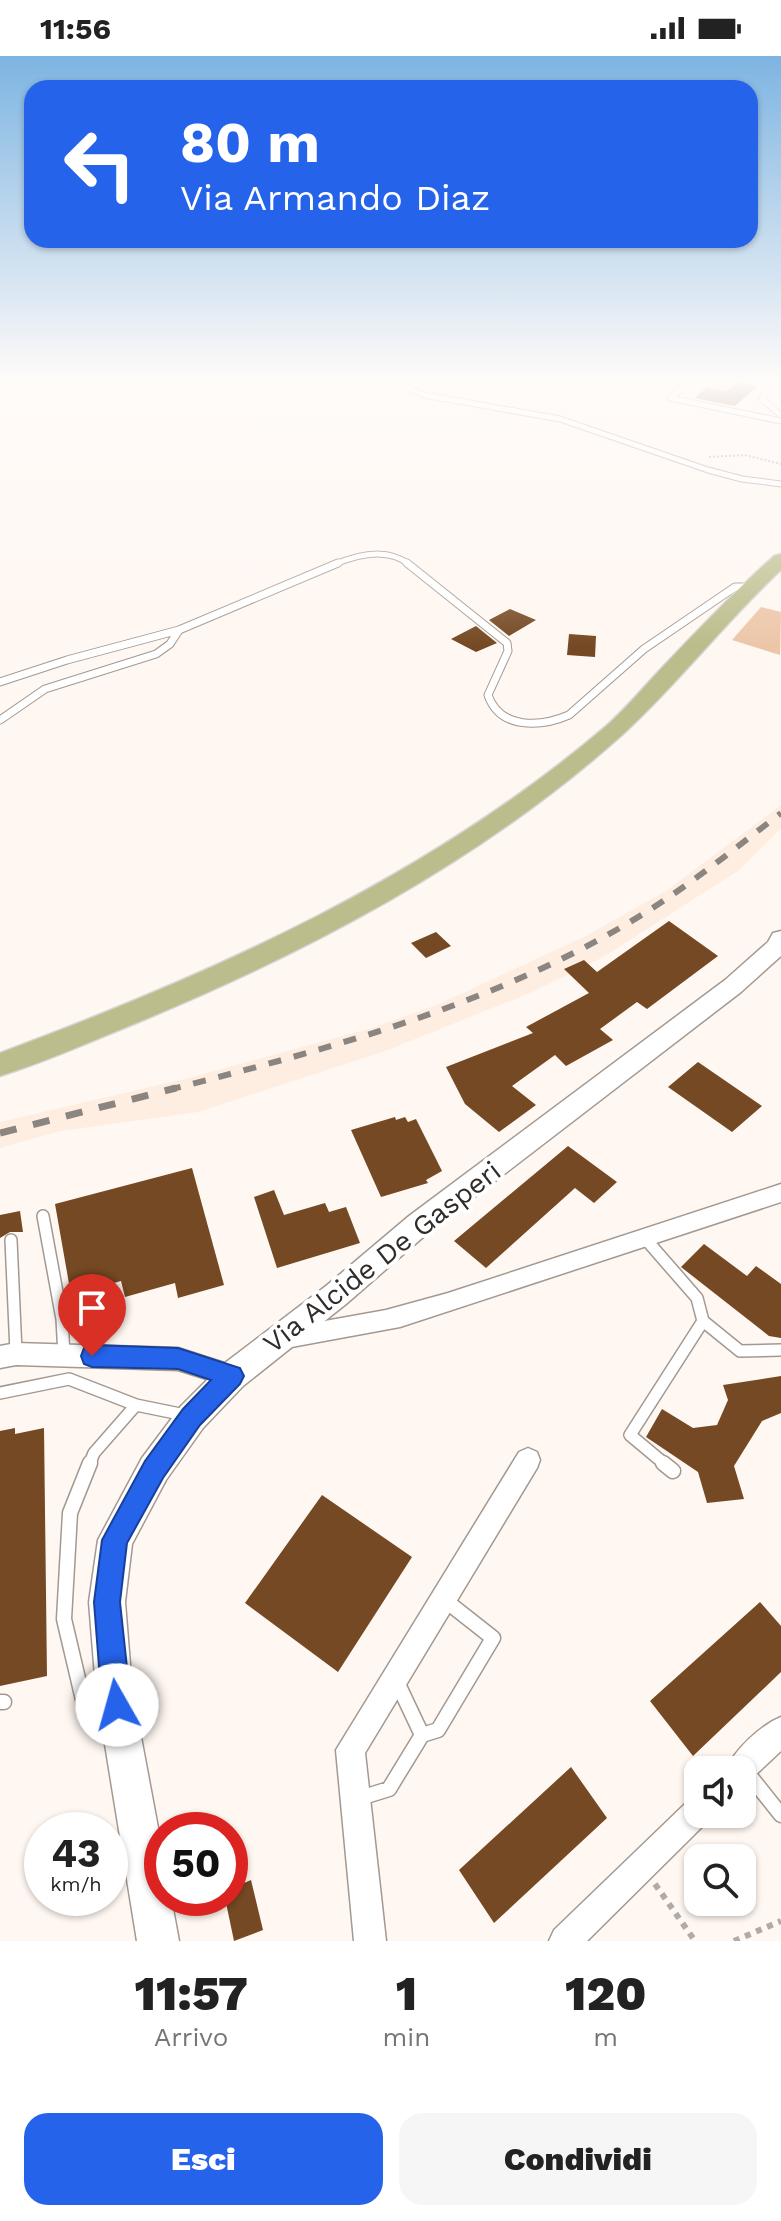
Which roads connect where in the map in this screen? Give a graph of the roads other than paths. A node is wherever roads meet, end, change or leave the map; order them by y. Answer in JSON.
{"nodes":[{"id":1,"x":711,"y":470,"type":"edge"},
{"id":2,"x":781,"y":484,"type":"edge"},
{"id":3,"x":781,"y":560,"type":"edge"},
{"id":4,"x":751,"y":587,"type":"junction"},
{"id":5,"x":179,"y":630,"type":"junction"},
{"id":6,"x":0,"y":682,"type":"edge"},
{"id":7,"x":0,"y":720,"type":"edge"},
{"id":8,"x":781,"y":939,"type":"edge"},
{"id":9,"x":0,"y":1065,"type":"edge"},
{"id":10,"x":781,"y":1193,"type":"edge"},
{"id":11,"x":43,"y":1216,"type":"dead end"},
{"id":12,"x":643,"y":1236,"type":"junction"},
{"id":13,"x":11,"y":1240,"type":"dead end"},
{"id":14,"x":703,"y":1321,"type":"junction"},
{"id":15,"x":276,"y":1340,"type":"junction"},
{"id":16,"x":781,"y":1350,"type":"edge"},
{"id":17,"x":8,"y":1355,"type":"edge"},
{"id":18,"x":64,"y":1355,"type":"junction"},
{"id":19,"x":232,"y":1376,"type":"junction"},
{"id":20,"x":0,"y":1393,"type":"edge"},
{"id":21,"x":136,"y":1405,"type":"junction"},
{"id":22,"x":192,"y":1417,"type":"junction"},
{"id":23,"x":528,"y":1460,"type":"dead end"},
{"id":24,"x":673,"y":1471,"type":"dead end"},
{"id":25,"x":443,"y":1599,"type":"junction"},
{"id":26,"x":395,"y":1677,"type":"junction"},
{"id":27,"x":117,"y":1705,"type":"junction"},
{"id":28,"x":781,"y":1731,"type":"edge"},
{"id":29,"x":422,"y":1735,"type":"junction"},
{"id":30,"x":755,"y":1756,"type":"edge"},
{"id":31,"x":756,"y":1786,"type":"edge"},
{"id":32,"x":357,"y":1799,"type":"junction"},
{"id":33,"x":781,"y":1815,"type":"edge"},
{"id":34,"x":684,"y":1824,"type":"edge"},
{"id":35,"x":158,"y":1941,"type":"edge"},
{"id":36,"x":370,"y":1941,"type":"edge"},
{"id":37,"x":565,"y":1941,"type":"edge"}],
"edges":[{"from":1,"to":2,"type":"lane"},
{"from":3,"to":4,"type":"main road"},
{"from":4,"to":5,"type":"lane"},
{"from":4,"to":9,"type":"main road"},
{"from":5,"to":6,"type":"lane"},
{"from":5,"to":7,"type":"lane"},
{"from":8,"to":15,"type":"main road","name":"Via Alcide De Gasperi"},
{"from":10,"to":12,"type":"street"},
{"from":11,"to":18,"type":"lane"},
{"from":12,"to":14,"type":"lane"},
{"from":12,"to":15,"type":"street"},
{"from":13,"to":17,"type":"lane"},
{"from":14,"to":16,"type":"lane"},
{"from":14,"to":24,"type":"lane"},
{"from":15,"to":19,"type":"main road","name":"Via Alcide De Gasperi"},
{"from":17,"to":18,"type":"street"},
{"from":18,"to":19,"type":"street"},
{"from":19,"to":22,"type":"main road","name":"Via Alcide De Gasperi"},
{"from":20,"to":21,"type":"lane"},
{"from":21,"to":22,"type":"lane"},
{"from":21,"to":27,"type":"lane"},
{"from":22,"to":27,"type":"main road","name":"Via Alcide De Gasperi"},
{"from":23,"to":25,"type":"street"},
{"from":25,"to":26,"type":"street"},
{"from":25,"to":29,"type":"lane"},
{"from":26,"to":29,"type":"lane"},
{"from":26,"to":32,"type":"street"},
{"from":27,"to":35,"type":"main road","name":"Via Alcide De Gasperi"},
{"from":28,"to":30,"type":"street"},
{"from":29,"to":32,"type":"lane"},
{"from":31,"to":33,"type":"lane"},
{"from":32,"to":36,"type":"street"},
{"from":34,"to":37,"type":"street"}]}
